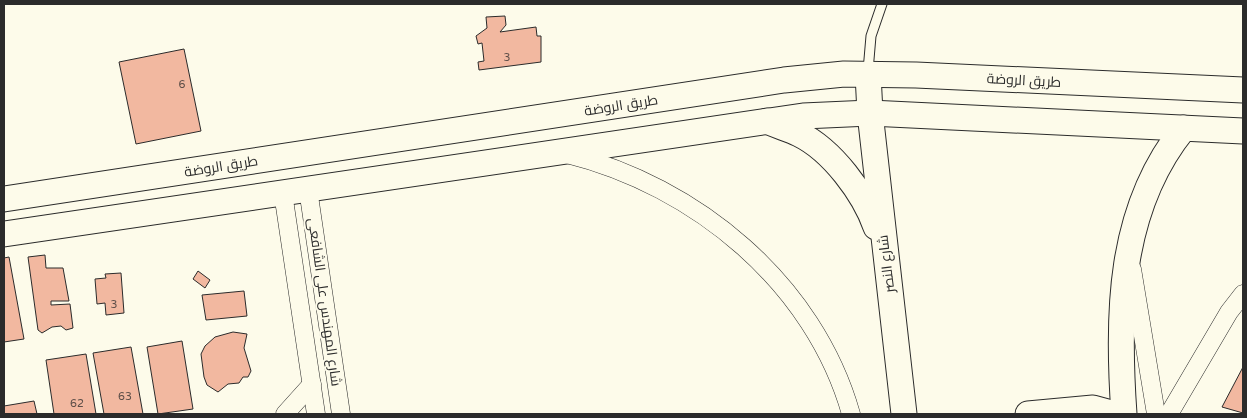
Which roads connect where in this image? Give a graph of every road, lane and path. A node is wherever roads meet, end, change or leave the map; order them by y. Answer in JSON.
{"nodes":[{"id":1,"x":882,"y":4,"type":"edge"},
{"id":2,"x":868,"y":74,"type":"junction"},
{"id":3,"x":1069,"y":82,"type":"junction"},
{"id":4,"x":1243,"y":90,"type":"edge"},
{"id":5,"x":870,"y":113,"type":"junction"},
{"id":6,"x":764,"y":120,"type":"junction"},
{"id":7,"x":1068,"y":122,"type":"junction"},
{"id":8,"x":1184,"y":128,"type":"junction"},
{"id":9,"x":1243,"y":131,"type":"edge"},
{"id":10,"x":556,"y":152,"type":"junction"},
{"id":11,"x":308,"y":189,"type":"junction"},
{"id":12,"x":283,"y":193,"type":"junction"},
{"id":13,"x":4,"y":199,"type":"edge"},
{"id":14,"x":4,"y":234,"type":"edge"},
{"id":15,"x":1129,"y":247,"type":"junction"},
{"id":16,"x":885,"y":261,"type":"junction"},
{"id":17,"x":1243,"y":294,"type":"edge"},
{"id":18,"x":312,"y":384,"type":"junction"},
{"id":19,"x":285,"y":414,"type":"edge"},
{"id":20,"x":316,"y":414,"type":"edge"},
{"id":21,"x":342,"y":414,"type":"edge"},
{"id":22,"x":851,"y":414,"type":"edge"},
{"id":23,"x":904,"y":414,"type":"edge"},
{"id":24,"x":1028,"y":414,"type":"edge"},
{"id":25,"x":1115,"y":414,"type":"edge"},
{"id":26,"x":1124,"y":414,"type":"edge"},
{"id":27,"x":1156,"y":414,"type":"edge"},
{"id":28,"x":1169,"y":414,"type":"edge"}],
"edges":[{"from":1,"to":2,"type":"lane"},
{"from":2,"to":3,"type":"street","name":"طريق الروضة"},
{"from":2,"to":5,"type":"street","name":"شارع النصر"},
{"from":2,"to":13,"type":"street","name":"طريق الروضة"},
{"from":3,"to":4,"type":"street","name":"طريق الروضة"},
{"from":3,"to":7,"type":"street"},
{"from":5,"to":6,"type":"street"},
{"from":5,"to":7,"type":"street"},
{"from":5,"to":16,"type":"street","name":"شارع النصر"},
{"from":6,"to":10,"type":"street"},
{"from":6,"to":16,"type":"street"},
{"from":7,"to":8,"type":"street"},
{"from":8,"to":9,"type":"street"},
{"from":8,"to":15,"type":"street"},
{"from":10,"to":11,"type":"street"},
{"from":10,"to":22,"type":"street"},
{"from":11,"to":12,"type":"street"},
{"from":11,"to":21,"type":"street","name":"شارع المهندس على الشافعى"},
{"from":12,"to":14,"type":"street"},
{"from":12,"to":18,"type":"street","name":"شارع المهندس على الشافعى"},
{"from":15,"to":26,"type":"street"},
{"from":15,"to":27,"type":"street"},
{"from":16,"to":23,"type":"street","name":"شارع النصر"},
{"from":17,"to":28,"type":"street"},
{"from":18,"to":19,"type":"street"},
{"from":18,"to":20,"type":"street","name":"شارع المهندس على الشافعى"},
{"from":24,"to":25,"type":"street"}]}
